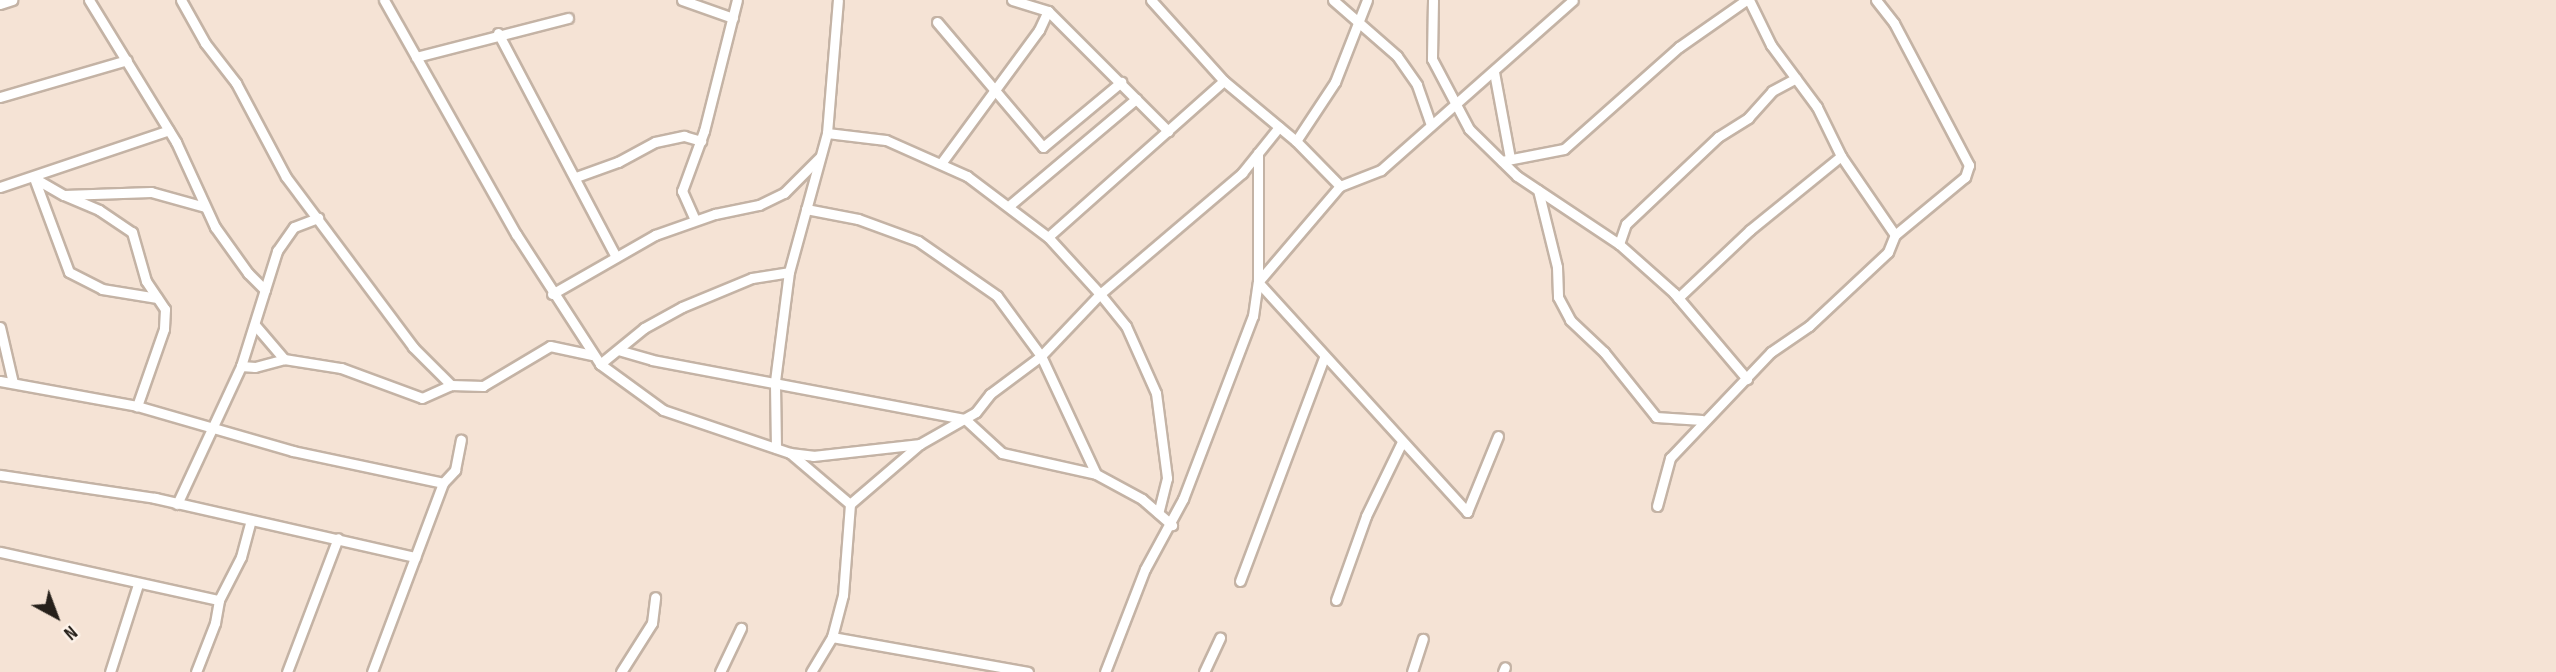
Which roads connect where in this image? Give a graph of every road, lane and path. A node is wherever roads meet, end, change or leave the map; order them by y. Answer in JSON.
{"nodes":[{"id":1,"x":89,"y":0,"type":"edge"},
{"id":2,"x":181,"y":0,"type":"edge"},
{"id":3,"x":384,"y":0,"type":"edge"},
{"id":4,"x":682,"y":0,"type":"edge"},
{"id":5,"x":737,"y":0,"type":"edge"},
{"id":6,"x":838,"y":0,"type":"edge"},
{"id":7,"x":1012,"y":0,"type":"edge"},
{"id":8,"x":1151,"y":0,"type":"edge"},
{"id":9,"x":1333,"y":0,"type":"edge"},
{"id":10,"x":1367,"y":0,"type":"edge"},
{"id":11,"x":1433,"y":0,"type":"edge"},
{"id":12,"x":1573,"y":0,"type":"edge"},
{"id":13,"x":1748,"y":0,"type":"edge"},
{"id":14,"x":1876,"y":0,"type":"edge"},
{"id":15,"x":1048,"y":11,"type":"junction"},
{"id":16,"x":568,"y":18,"type":"dead end"},
{"id":17,"x":733,"y":18,"type":"junction"},
{"id":18,"x":1356,"y":21,"type":"junction"},
{"id":19,"x":937,"y":22,"type":"dead end"},
{"id":20,"x":498,"y":33,"type":"junction"},
{"id":21,"x":416,"y":57,"type":"junction"},
{"id":22,"x":127,"y":60,"type":"junction"},
{"id":23,"x":1494,"y":72,"type":"junction"},
{"id":24,"x":1796,"y":78,"type":"junction"},
{"id":25,"x":1224,"y":81,"type":"junction"},
{"id":26,"x":1121,"y":82,"type":"junction"},
{"id":27,"x":993,"y":90,"type":"junction"},
{"id":28,"x":0,"y":97,"type":"edge"},
{"id":29,"x":1136,"y":99,"type":"junction"},
{"id":30,"x":1456,"y":107,"type":"junction"},
{"id":31,"x":1431,"y":125,"type":"junction"},
{"id":32,"x":1279,"y":127,"type":"junction"},
{"id":33,"x":169,"y":130,"type":"junction"},
{"id":34,"x":1168,"y":131,"type":"junction"},
{"id":35,"x":827,"y":133,"type":"junction"},
{"id":36,"x":701,"y":141,"type":"junction"},
{"id":37,"x":1296,"y":141,"type":"junction"},
{"id":38,"x":1258,"y":153,"type":"junction"},
{"id":39,"x":1842,"y":156,"type":"junction"},
{"id":40,"x":820,"y":157,"type":"junction"},
{"id":41,"x":1506,"y":159,"type":"junction"},
{"id":42,"x":943,"y":162,"type":"junction"},
{"id":43,"x":576,"y":177,"type":"junction"},
{"id":44,"x":34,"y":178,"type":"junction"},
{"id":45,"x":1340,"y":186,"type":"junction"},
{"id":46,"x":0,"y":187,"type":"edge"},
{"id":47,"x":1538,"y":190,"type":"junction"},
{"id":48,"x":64,"y":195,"type":"junction"},
{"id":49,"x":1010,"y":205,"type":"junction"},
{"id":50,"x":205,"y":207,"type":"junction"},
{"id":51,"x":806,"y":209,"type":"junction"},
{"id":52,"x":318,"y":218,"type":"junction"},
{"id":53,"x":695,"y":220,"type":"junction"},
{"id":54,"x":1895,"y":235,"type":"junction"},
{"id":55,"x":1048,"y":237,"type":"junction"},
{"id":56,"x":1619,"y":244,"type":"junction"},
{"id":57,"x":616,"y":257,"type":"junction"},
{"id":58,"x":789,"y":272,"type":"junction"},
{"id":59,"x":1258,"y":282,"type":"junction"},
{"id":60,"x":265,"y":290,"type":"junction"},
{"id":61,"x":552,"y":294,"type":"junction"},
{"id":62,"x":1100,"y":294,"type":"junction"},
{"id":63,"x":157,"y":298,"type":"junction"},
{"id":64,"x":1678,"y":298,"type":"junction"},
{"id":65,"x":255,"y":325,"type":"junction"},
{"id":66,"x":0,"y":327,"type":"edge"},
{"id":67,"x":618,"y":350,"type":"junction"},
{"id":68,"x":592,"y":355,"type":"junction"},
{"id":69,"x":1041,"y":356,"type":"junction"},
{"id":70,"x":1324,"y":358,"type":"junction"},
{"id":71,"x":284,"y":359,"type":"junction"},
{"id":72,"x":600,"y":364,"type":"junction"},
{"id":73,"x":241,"y":366,"type":"junction"},
{"id":74,"x":1746,"y":379,"type":"junction"},
{"id":75,"x":0,"y":380,"type":"edge"},
{"id":76,"x":775,"y":380,"type":"junction"},
{"id":77,"x":13,"y":383,"type":"junction"},
{"id":78,"x":451,"y":385,"type":"junction"},
{"id":79,"x":137,"y":406,"type":"junction"},
{"id":80,"x":965,"y":419,"type":"junction"},
{"id":81,"x":1704,"y":420,"type":"junction"},
{"id":82,"x":209,"y":430,"type":"junction"},
{"id":83,"x":1498,"y":436,"type":"dead end"},
{"id":84,"x":461,"y":440,"type":"dead end"},
{"id":85,"x":1402,"y":442,"type":"junction"},
{"id":86,"x":920,"y":444,"type":"junction"},
{"id":87,"x":776,"y":449,"type":"junction"},
{"id":88,"x":790,"y":453,"type":"junction"},
{"id":89,"x":1096,"y":474,"type":"junction"},
{"id":90,"x":0,"y":475,"type":"edge"},
{"id":91,"x":443,"y":483,"type":"junction"},
{"id":92,"x":177,"y":504,"type":"junction"},
{"id":93,"x":850,"y":504,"type":"junction"},
{"id":94,"x":1657,"y":506,"type":"dead end"},
{"id":95,"x":1158,"y":513,"type":"junction"},
{"id":96,"x":250,"y":523,"type":"junction"},
{"id":97,"x":1172,"y":525,"type":"junction"},
{"id":98,"x":338,"y":538,"type":"junction"},
{"id":99,"x":0,"y":552,"type":"edge"},
{"id":100,"x":415,"y":557,"type":"junction"},
{"id":101,"x":1240,"y":581,"type":"dead end"},
{"id":102,"x":138,"y":584,"type":"junction"},
{"id":103,"x":655,"y":597,"type":"dead end"},
{"id":104,"x":219,"y":600,"type":"junction"},
{"id":105,"x":1336,"y":600,"type":"dead end"},
{"id":106,"x":741,"y":628,"type":"dead end"},
{"id":107,"x":832,"y":637,"type":"junction"},
{"id":108,"x":1220,"y":637,"type":"dead end"},
{"id":109,"x":1423,"y":639,"type":"dead end"},
{"id":110,"x":110,"y":672,"type":"edge"},
{"id":111,"x":196,"y":672,"type":"edge"},
{"id":112,"x":287,"y":672,"type":"edge"},
{"id":113,"x":372,"y":672,"type":"edge"},
{"id":114,"x":621,"y":672,"type":"edge"},
{"id":115,"x":720,"y":672,"type":"edge"},
{"id":116,"x":811,"y":672,"type":"edge"},
{"id":117,"x":1028,"y":672,"type":"edge"},
{"id":118,"x":1105,"y":672,"type":"edge"},
{"id":119,"x":1204,"y":672,"type":"edge"},
{"id":120,"x":1412,"y":672,"type":"edge"}],
"edges":[{"from":1,"to":22,"type":"street"},
{"from":2,"to":52,"type":"street"},
{"from":3,"to":21,"type":"street"},
{"from":4,"to":17,"type":"street"},
{"from":5,"to":17,"type":"street"},
{"from":6,"to":35,"type":"street"},
{"from":7,"to":15,"type":"street"},
{"from":8,"to":25,"type":"street"},
{"from":9,"to":18,"type":"street"},
{"from":10,"to":18,"type":"street"},
{"from":11,"to":30,"type":"street"},
{"from":12,"to":23,"type":"street"},
{"from":13,"to":24,"type":"street"},
{"from":13,"to":41,"type":"street"},
{"from":14,"to":54,"type":"street"},
{"from":15,"to":26,"type":"street"},
{"from":15,"to":27,"type":"street"},
{"from":16,"to":20,"type":"street"},
{"from":17,"to":36,"type":"street"},
{"from":18,"to":31,"type":"street"},
{"from":18,"to":37,"type":"street"},
{"from":19,"to":27,"type":"street"},
{"from":20,"to":21,"type":"street"},
{"from":20,"to":43,"type":"street"},
{"from":21,"to":61,"type":"street"},
{"from":22,"to":28,"type":"street"},
{"from":22,"to":33,"type":"street"},
{"from":23,"to":30,"type":"street"},
{"from":23,"to":41,"type":"street"},
{"from":24,"to":39,"type":"street"},
{"from":24,"to":56,"type":"street"},
{"from":25,"to":32,"type":"street"},
{"from":25,"to":34,"type":"street"},
{"from":26,"to":27,"type":"street"},
{"from":26,"to":29,"type":"street"},
{"from":27,"to":42,"type":"street"},
{"from":29,"to":34,"type":"street"},
{"from":29,"to":49,"type":"street"},
{"from":30,"to":31,"type":"street"},
{"from":30,"to":41,"type":"street"},
{"from":31,"to":45,"type":"street"},
{"from":32,"to":37,"type":"street"},
{"from":32,"to":38,"type":"street"},
{"from":33,"to":44,"type":"street"},
{"from":33,"to":50,"type":"street"},
{"from":34,"to":55,"type":"street"},
{"from":35,"to":40,"type":"street"},
{"from":35,"to":42,"type":"street"},
{"from":36,"to":43,"type":"street"},
{"from":36,"to":53,"type":"street"},
{"from":37,"to":45,"type":"street"},
{"from":38,"to":59,"type":"street"},
{"from":38,"to":62,"type":"street"},
{"from":39,"to":54,"type":"street"},
{"from":39,"to":64,"type":"street"},
{"from":40,"to":51,"type":"street"},
{"from":40,"to":53,"type":"street"},
{"from":41,"to":47,"type":"street"},
{"from":42,"to":49,"type":"street"},
{"from":43,"to":57,"type":"street"},
{"from":44,"to":46,"type":"street"},
{"from":44,"to":48,"type":"street"},
{"from":44,"to":63,"type":"street"},
{"from":45,"to":59,"type":"street"},
{"from":47,"to":56,"type":"street"},
{"from":47,"to":81,"type":"street"},
{"from":48,"to":50,"type":"street"},
{"from":48,"to":63,"type":"street"},
{"from":49,"to":55,"type":"street"},
{"from":50,"to":60,"type":"street"},
{"from":51,"to":58,"type":"street"},
{"from":51,"to":69,"type":"street"},
{"from":52,"to":60,"type":"street"},
{"from":52,"to":78,"type":"street"},
{"from":53,"to":57,"type":"street"},
{"from":54,"to":74,"type":"street"},
{"from":55,"to":62,"type":"street"},
{"from":56,"to":64,"type":"street"},
{"from":57,"to":61,"type":"street"},
{"from":58,"to":67,"type":"street"},
{"from":58,"to":76,"type":"street"},
{"from":59,"to":70,"type":"street"},
{"from":59,"to":97,"type":"street"},
{"from":60,"to":65,"type":"street"},
{"from":61,"to":68,"type":"street"},
{"from":62,"to":69,"type":"street"},
{"from":62,"to":95,"type":"street"},
{"from":63,"to":79,"type":"street"},
{"from":64,"to":74,"type":"street"},
{"from":65,"to":71,"type":"street"},
{"from":65,"to":73,"type":"street"},
{"from":66,"to":77,"type":"street"},
{"from":67,"to":72,"type":"street"},
{"from":67,"to":76,"type":"street"},
{"from":68,"to":72,"type":"street"},
{"from":68,"to":78,"type":"street"},
{"from":69,"to":80,"type":"street"},
{"from":69,"to":89,"type":"street"},
{"from":70,"to":85,"type":"street"},
{"from":70,"to":101,"type":"street"},
{"from":71,"to":73,"type":"street"},
{"from":71,"to":78,"type":"street"},
{"from":72,"to":87,"type":"street"},
{"from":73,"to":82,"type":"street"},
{"from":74,"to":81,"type":"street"},
{"from":75,"to":77,"type":"street"},
{"from":76,"to":80,"type":"street"},
{"from":76,"to":87,"type":"street"},
{"from":77,"to":79,"type":"street"},
{"from":79,"to":82,"type":"street"},
{"from":80,"to":86,"type":"street"},
{"from":80,"to":89,"type":"street"},
{"from":81,"to":94,"type":"street"},
{"from":82,"to":91,"type":"street"},
{"from":82,"to":92,"type":"street"},
{"from":83,"to":85,"type":"street"},
{"from":84,"to":91,"type":"street"},
{"from":85,"to":105,"type":"street"},
{"from":86,"to":88,"type":"street"},
{"from":86,"to":93,"type":"street"},
{"from":87,"to":88,"type":"street"},
{"from":88,"to":93,"type":"street"},
{"from":89,"to":95,"type":"street"},
{"from":90,"to":92,"type":"street"},
{"from":91,"to":100,"type":"street"},
{"from":92,"to":96,"type":"street"},
{"from":93,"to":107,"type":"street"},
{"from":95,"to":97,"type":"street"},
{"from":96,"to":98,"type":"street"},
{"from":96,"to":104,"type":"street"},
{"from":97,"to":118,"type":"street"},
{"from":98,"to":100,"type":"street"},
{"from":98,"to":112,"type":"street"},
{"from":99,"to":102,"type":"street"},
{"from":100,"to":113,"type":"street"},
{"from":102,"to":104,"type":"street"},
{"from":102,"to":110,"type":"street"},
{"from":103,"to":114,"type":"street"},
{"from":104,"to":111,"type":"street"},
{"from":106,"to":115,"type":"street"},
{"from":107,"to":116,"type":"street"},
{"from":107,"to":117,"type":"street"},
{"from":108,"to":119,"type":"street"},
{"from":109,"to":120,"type":"street"}]}
